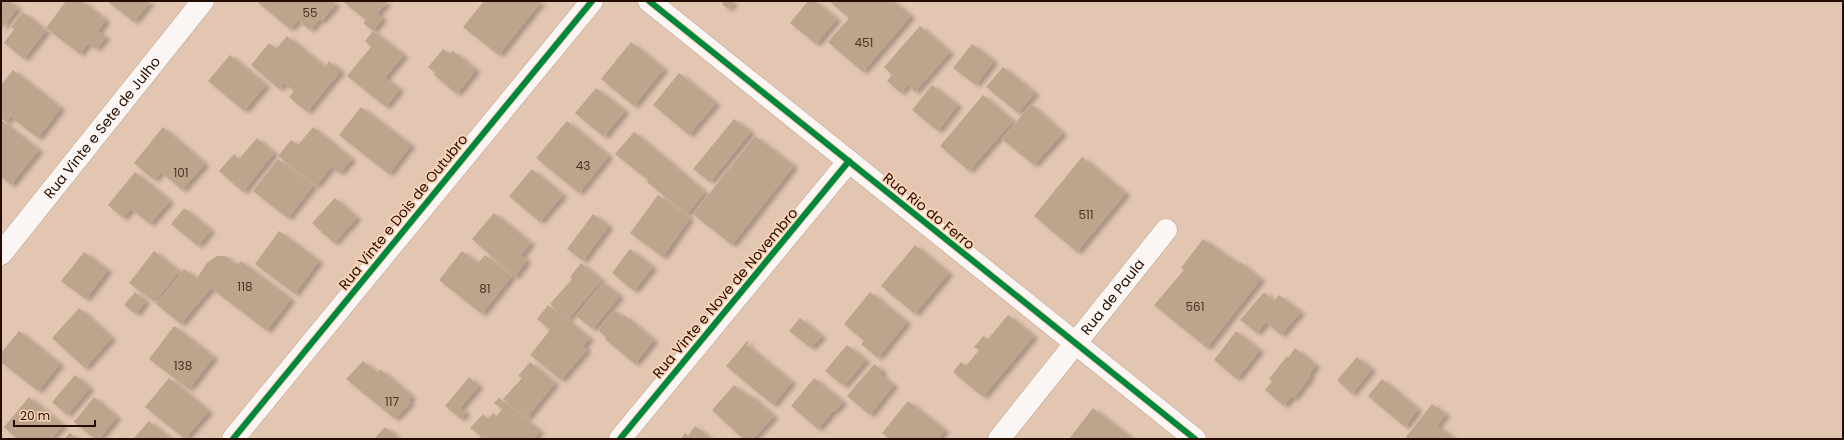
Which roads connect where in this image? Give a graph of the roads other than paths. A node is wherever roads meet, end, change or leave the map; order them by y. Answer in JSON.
{"nodes":[{"id":1,"x":203,"y":1,"type":"edge"},
{"id":2,"x":592,"y":1,"type":"edge"},
{"id":3,"x":649,"y":1,"type":"edge"},
{"id":4,"x":849,"y":161,"type":"junction"},
{"id":5,"x":1166,"y":230,"type":"dead end"},
{"id":6,"x":1,"y":254,"type":"edge"},
{"id":7,"x":1076,"y":344,"type":"junction"},
{"id":8,"x":233,"y":439,"type":"edge"},
{"id":9,"x":620,"y":439,"type":"edge"},
{"id":10,"x":999,"y":439,"type":"edge"},
{"id":11,"x":1195,"y":439,"type":"edge"}],
"edges":[{"from":1,"to":6,"type":"street","name":"Rua Vinte e Sete de Julho"},
{"from":2,"to":8,"type":"street","name":"Rua Vinte e Dois de Outubro"},
{"from":3,"to":4,"type":"street","name":"Rua Rio do Ferro"},
{"from":4,"to":7,"type":"street","name":"Rua Rio do Ferro"},
{"from":4,"to":9,"type":"street","name":"Rua Vinte e Nove de Novembro"},
{"from":5,"to":7,"type":"street","name":"Rua de Paula"},
{"from":7,"to":10,"type":"street","name":"Rua de Paula"},
{"from":7,"to":11,"type":"street","name":"Rua Rio do Ferro"}]}
